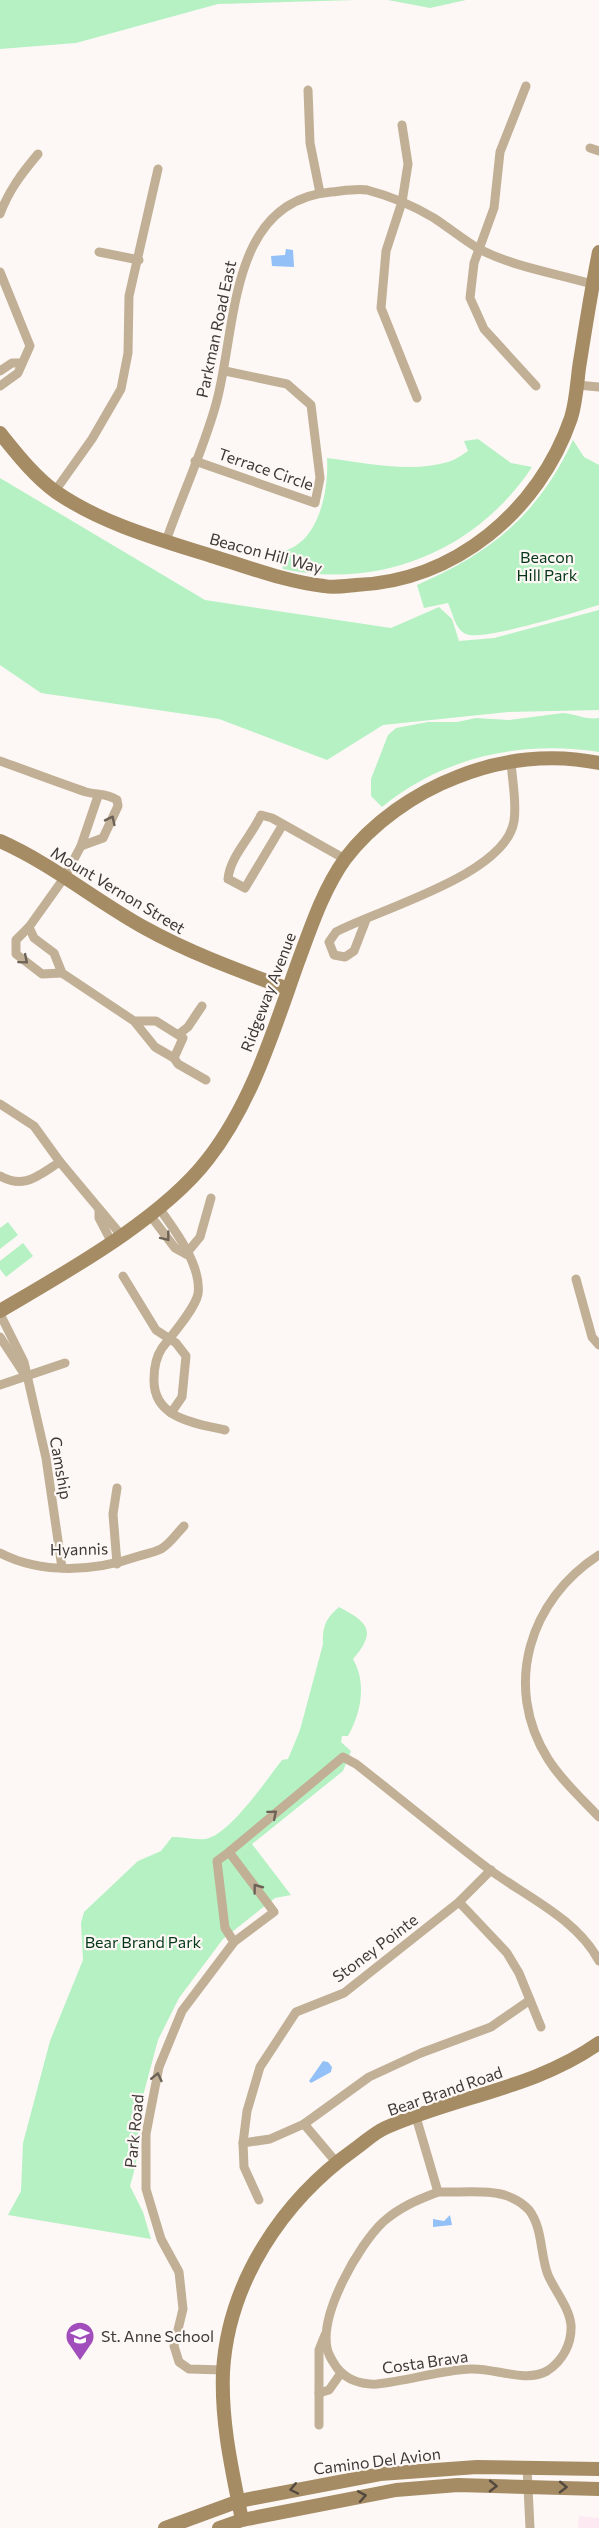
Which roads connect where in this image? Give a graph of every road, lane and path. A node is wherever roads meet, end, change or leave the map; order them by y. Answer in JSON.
{"nodes":[{"id":1,"x":526,"y":86,"type":"dead end"},
{"id":2,"x":308,"y":90,"type":"dead end"},
{"id":3,"x":402,"y":125,"type":"dead end"},
{"id":4,"x":38,"y":153,"type":"dead end"},
{"id":5,"x":158,"y":169,"type":"dead end"},
{"id":6,"x":320,"y":193,"type":"junction"},
{"id":7,"x":402,"y":202,"type":"junction"},
{"id":8,"x":0,"y":214,"type":"edge"},
{"id":9,"x":479,"y":249,"type":"junction"},
{"id":10,"x":99,"y":252,"type":"dead end"},
{"id":11,"x":599,"y":252,"type":"edge"},
{"id":12,"x":139,"y":260,"type":"junction"},
{"id":13,"x":0,"y":272,"type":"edge"},
{"id":14,"x":592,"y":284,"type":"junction"},
{"id":15,"x":21,"y":363,"type":"junction"},
{"id":16,"x":0,"y":371,"type":"edge"},
{"id":17,"x":225,"y":371,"type":"junction"},
{"id":18,"x":577,"y":385,"type":"junction"},
{"id":19,"x":0,"y":386,"type":"edge"},
{"id":20,"x":536,"y":386,"type":"dead end"},
{"id":21,"x":599,"y":387,"type":"edge"},
{"id":22,"x":417,"y":398,"type":"dead end"},
{"id":23,"x":0,"y":433,"type":"edge"},
{"id":24,"x":195,"y":460,"type":"junction"},
{"id":25,"x":55,"y":491,"type":"junction"},
{"id":26,"x":166,"y":541,"type":"junction"},
{"id":27,"x":0,"y":760,"type":"edge"},
{"id":28,"x":511,"y":761,"type":"junction"},
{"id":29,"x":599,"y":763,"type":"edge"},
{"id":30,"x":98,"y":796,"type":"junction"},
{"id":31,"x":282,"y":826,"type":"junction"},
{"id":32,"x":0,"y":842,"type":"edge"},
{"id":33,"x":81,"y":846,"type":"junction"},
{"id":34,"x":345,"y":860,"type":"junction"},
{"id":35,"x":64,"y":878,"type":"junction"},
{"id":36,"x":366,"y":920,"type":"junction"},
{"id":37,"x":29,"y":927,"type":"junction"},
{"id":38,"x":62,"y":973,"type":"junction"},
{"id":39,"x":288,"y":989,"type":"junction"},
{"id":40,"x":202,"y":1006,"type":"dead end"},
{"id":41,"x":134,"y":1021,"type":"junction"},
{"id":42,"x":179,"y":1034,"type":"junction"},
{"id":43,"x":174,"y":1058,"type":"junction"},
{"id":44,"x":206,"y":1080,"type":"dead end"},
{"id":45,"x":0,"y":1104,"type":"edge"},
{"id":46,"x":60,"y":1162,"type":"junction"},
{"id":47,"x":0,"y":1176,"type":"edge"},
{"id":48,"x":211,"y":1198,"type":"dead end"},
{"id":49,"x":155,"y":1211,"type":"junction"},
{"id":50,"x":116,"y":1238,"type":"junction"},
{"id":51,"x":186,"y":1254,"type":"junction"},
{"id":52,"x":123,"y":1276,"type":"dead end"},
{"id":53,"x":576,"y":1279,"type":"dead end"},
{"id":54,"x":0,"y":1312,"type":"edge"},
{"id":55,"x":595,"y":1335,"type":"edge"},
{"id":56,"x":0,"y":1337,"type":"edge"},
{"id":57,"x":170,"y":1339,"type":"junction"},
{"id":58,"x":599,"y":1345,"type":"edge"},
{"id":59,"x":65,"y":1363,"type":"dead end"},
{"id":60,"x":25,"y":1376,"type":"junction"},
{"id":61,"x":0,"y":1385,"type":"edge"},
{"id":62,"x":171,"y":1413,"type":"junction"},
{"id":63,"x":225,"y":1430,"type":"dead end"},
{"id":64,"x":117,"y":1488,"type":"dead end"},
{"id":65,"x":184,"y":1526,"type":"dead end"},
{"id":66,"x":0,"y":1554,"type":"edge"},
{"id":67,"x":599,"y":1555,"type":"edge"},
{"id":68,"x":117,"y":1564,"type":"junction"},
{"id":69,"x":62,"y":1568,"type":"junction"},
{"id":70,"x":599,"y":1817,"type":"edge"},
{"id":71,"x":229,"y":1852,"type":"junction"},
{"id":72,"x":491,"y":1870,"type":"junction"},
{"id":73,"x":459,"y":1902,"type":"junction"},
{"id":74,"x":234,"y":1942,"type":"junction"},
{"id":75,"x":599,"y":1961,"type":"edge"},
{"id":76,"x":530,"y":2000,"type":"junction"},
{"id":77,"x":541,"y":2027,"type":"dead end"},
{"id":78,"x":599,"y":2043,"type":"edge"},
{"id":79,"x":416,"y":2117,"type":"junction"},
{"id":80,"x":304,"y":2124,"type":"junction"},
{"id":81,"x":243,"y":2143,"type":"junction"},
{"id":82,"x":336,"y":2162,"type":"junction"},
{"id":83,"x":438,"y":2192,"type":"junction"},
{"id":84,"x":259,"y":2200,"type":"dead end"},
{"id":85,"x":326,"y":2330,"type":"junction"},
{"id":86,"x":224,"y":2370,"type":"junction"},
{"id":87,"x":341,"y":2373,"type":"junction"},
{"id":88,"x":319,"y":2393,"type":"junction"},
{"id":89,"x":319,"y":2425,"type":"dead end"},
{"id":90,"x":527,"y":2467,"type":"junction"},
{"id":91,"x":599,"y":2469,"type":"edge"},
{"id":92,"x":527,"y":2486,"type":"junction"},
{"id":93,"x":599,"y":2489,"type":"edge"},
{"id":94,"x":238,"y":2500,"type":"junction"},
{"id":95,"x":243,"y":2520,"type":"junction"},
{"id":96,"x":165,"y":2528,"type":"edge"},
{"id":97,"x":219,"y":2528,"type":"edge"},
{"id":98,"x":530,"y":2528,"type":"edge"}],
"edges":[{"from":1,"to":9,"type":"street"},
{"from":2,"to":6,"type":"street"},
{"from":3,"to":7,"type":"street"},
{"from":4,"to":8,"type":"street"},
{"from":5,"to":12,"type":"street"},
{"from":6,"to":7,"type":"street","name":"Parkman Road East"},
{"from":6,"to":17,"type":"street","name":"Parkman Road East"},
{"from":7,"to":9,"type":"street","name":"Parkman Road East"},
{"from":7,"to":22,"type":"street"},
{"from":9,"to":14,"type":"street","name":"Parkman Road East"},
{"from":9,"to":20,"type":"street"},
{"from":10,"to":12,"type":"street"},
{"from":11,"to":14,"type":"street","name":"Beacon Hill Way"},
{"from":12,"to":25,"type":"street"},
{"from":13,"to":15,"type":"street"},
{"from":14,"to":18,"type":"street","name":"Beacon Hill Way"},
{"from":15,"to":16,"type":"street"},
{"from":15,"to":19,"type":"street"},
{"from":17,"to":24,"type":"street","name":"Parkman Road East"},
{"from":17,"to":24,"type":"street","name":"Terrace Circle"},
{"from":18,"to":21,"type":"street"},
{"from":18,"to":26,"type":"street","name":"Beacon Hill Way"},
{"from":23,"to":25,"type":"street","name":"Beacon Hill Way"},
{"from":24,"to":26,"type":"street","name":"Parkman Road East"},
{"from":25,"to":26,"type":"street","name":"Beacon Hill Way"},
{"from":27,"to":30,"type":"street"},
{"from":28,"to":29,"type":"street","name":"Ridgeway Avenue"},
{"from":28,"to":34,"type":"street","name":"Ridgeway Avenue"},
{"from":28,"to":36,"type":"street"},
{"from":30,"to":33,"type":"street"},
{"from":33,"to":30,"type":"street","one_way":true},
{"from":31,"to":31,"type":"street"},
{"from":31,"to":34,"type":"street"},
{"from":32,"to":35,"type":"street","name":"Mount Vernon Street"},
{"from":33,"to":35,"type":"street"},
{"from":34,"to":39,"type":"street","name":"Ridgeway Avenue"},
{"from":35,"to":37,"type":"street"},
{"from":35,"to":39,"type":"street","name":"Mount Vernon Street"},
{"from":36,"to":36,"type":"street"},
{"from":37,"to":38,"type":"street"},
{"from":37,"to":38,"type":"street","one_way":true},
{"from":38,"to":41,"type":"street"},
{"from":39,"to":49,"type":"street","name":"Ridgeway Avenue"},
{"from":40,"to":42,"type":"street"},
{"from":41,"to":42,"type":"street"},
{"from":41,"to":43,"type":"street"},
{"from":42,"to":43,"type":"street"},
{"from":43,"to":44,"type":"street"},
{"from":45,"to":46,"type":"street"},
{"from":46,"to":47,"type":"street"},
{"from":46,"to":50,"type":"street"},
{"from":48,"to":51,"type":"street"},
{"from":49,"to":50,"type":"street","name":"Ridgeway Avenue"},
{"from":49,"to":51,"type":"street"},
{"from":50,"to":54,"type":"street","name":"Ridgeway Avenue"},
{"from":51,"to":57,"type":"street"},
{"from":52,"to":57,"type":"street"},
{"from":53,"to":55,"type":"street"},
{"from":54,"to":60,"type":"street","name":"Camship"},
{"from":55,"to":58,"type":"street"},
{"from":56,"to":60,"type":"street","name":"Camship"},
{"from":57,"to":62,"type":"street"},
{"from":57,"to":62,"type":"street"},
{"from":59,"to":60,"type":"street"},
{"from":60,"to":61,"type":"street"},
{"from":60,"to":69,"type":"street","name":"Camship"},
{"from":62,"to":63,"type":"street"},
{"from":64,"to":68,"type":"street"},
{"from":65,"to":68,"type":"street","name":"Hyannis"},
{"from":66,"to":69,"type":"street","name":"Hyannis"},
{"from":67,"to":70,"type":"street"},
{"from":68,"to":69,"type":"street","name":"Hyannis"},
{"from":71,"to":72,"type":"street","one_way":true},
{"from":71,"to":74,"type":"street"},
{"from":74,"to":71,"type":"street","name":"Park Road","one_way":true},
{"from":72,"to":73,"type":"street","name":"Stoney Pointe"},
{"from":72,"to":75,"type":"street"},
{"from":73,"to":76,"type":"street"},
{"from":73,"to":81,"type":"street","name":"Stoney Pointe"},
{"from":86,"to":74,"type":"street","name":"Park Road","one_way":true},
{"from":76,"to":77,"type":"street"},
{"from":76,"to":80,"type":"street"},
{"from":78,"to":79,"type":"street","name":"Bear Brand Road"},
{"from":79,"to":82,"type":"street","name":"Bear Brand Road"},
{"from":79,"to":83,"type":"street"},
{"from":80,"to":81,"type":"street"},
{"from":80,"to":82,"type":"street"},
{"from":81,"to":84,"type":"street","name":"Stoney Pointe"},
{"from":82,"to":86,"type":"street","name":"Bear Brand Road"},
{"from":83,"to":85,"type":"street","name":"Costa Brava"},
{"from":83,"to":87,"type":"street","name":"Costa Brava"},
{"from":85,"to":87,"type":"street","name":"Costa Brava"},
{"from":85,"to":88,"type":"street"},
{"from":86,"to":94,"type":"street","name":"Bear Brand Road"},
{"from":87,"to":88,"type":"street"},
{"from":88,"to":89,"type":"street"},
{"from":90,"to":91,"type":"street","name":"Camino Del Avion"},
{"from":90,"to":92,"type":"street"},
{"from":90,"to":94,"type":"street","name":"Camino Del Avion","one_way":true},
{"from":92,"to":93,"type":"street","name":"Camino Del Avion","one_way":true},
{"from":95,"to":92,"type":"street","name":"Camino Del Avion","one_way":true},
{"from":92,"to":98,"type":"street"},
{"from":94,"to":95,"type":"street","name":"Bear Brand Road"},
{"from":94,"to":96,"type":"street","name":"Camino Del Avion"},
{"from":95,"to":97,"type":"street","name":"Camino Del Avion"}]}
